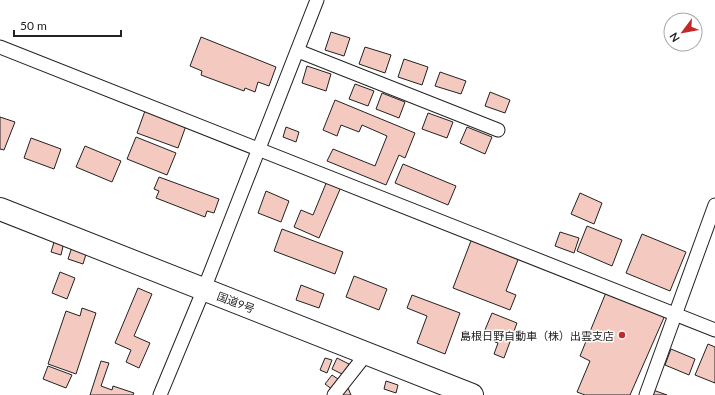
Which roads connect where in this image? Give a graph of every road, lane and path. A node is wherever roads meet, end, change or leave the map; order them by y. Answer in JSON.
{"nodes":[{"id":1,"x":318,"y":0,"type":"edge"},
{"id":2,"x":0,"y":47,"type":"edge"},
{"id":3,"x":298,"y":51,"type":"junction"},
{"id":4,"x":498,"y":130,"type":"dead end"},
{"id":5,"x":259,"y":149,"type":"junction"},
{"id":6,"x":715,"y":205,"type":"edge"},
{"id":7,"x":0,"y":209,"type":"edge"},
{"id":8,"x":204,"y":289,"type":"junction"},
{"id":9,"x":676,"y":314,"type":"junction"},
{"id":10,"x":715,"y":330,"type":"edge"},
{"id":11,"x":367,"y":353,"type":"junction"},
{"id":12,"x":160,"y":395,"type":"edge"},
{"id":13,"x":334,"y":395,"type":"edge"},
{"id":14,"x":472,"y":395,"type":"edge"},
{"id":15,"x":646,"y":395,"type":"edge"}],
"edges":[{"from":1,"to":3,"type":"street"},
{"from":2,"to":5,"type":"street"},
{"from":3,"to":4,"type":"street"},
{"from":3,"to":5,"type":"street"},
{"from":5,"to":8,"type":"street"},
{"from":5,"to":9,"type":"street"},
{"from":6,"to":9,"type":"street"},
{"from":7,"to":8,"type":"highway","name":"国道9号"},
{"from":8,"to":11,"type":"highway","name":"国道9号"},
{"from":8,"to":12,"type":"street"},
{"from":9,"to":10,"type":"street"},
{"from":9,"to":15,"type":"street"},
{"from":11,"to":13,"type":"street"},
{"from":11,"to":14,"type":"highway","name":"国道9号"}]}
